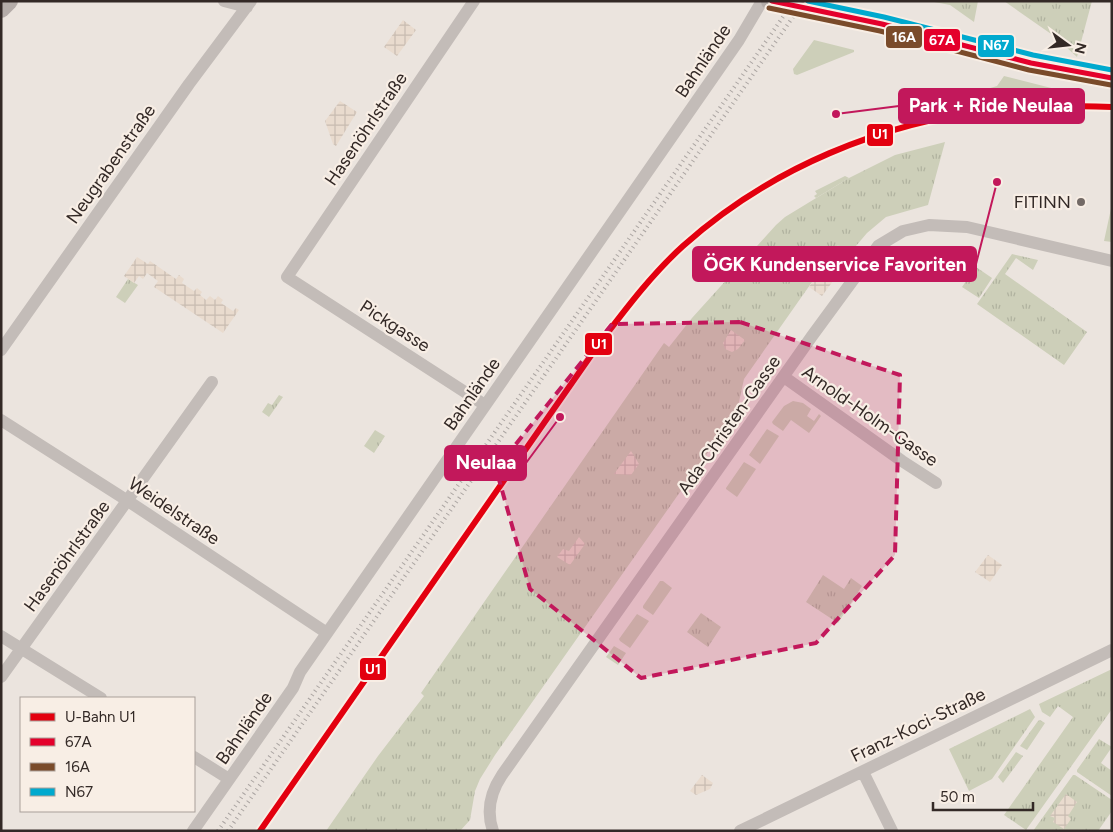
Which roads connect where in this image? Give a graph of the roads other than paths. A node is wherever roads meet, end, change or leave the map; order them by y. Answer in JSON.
{"nodes":[{"id":1,"x":9,"y":1,"type":"edge"},
{"id":2,"x":224,"y":1,"type":"edge"},
{"id":3,"x":474,"y":1,"type":"edge"},
{"id":4,"x":762,"y":1,"type":"edge"},
{"id":5,"x":771,"y":1,"type":"edge"},
{"id":6,"x":249,"y":4,"type":"edge"},
{"id":7,"x":1,"y":9,"type":"edge"},
{"id":8,"x":1112,"y":78,"type":"edge"},
{"id":9,"x":1112,"y":261,"type":"edge"},
{"id":10,"x":286,"y":277,"type":"joint"},
{"id":11,"x":1,"y":350,"type":"edge"},
{"id":12,"x":784,"y":377,"type":"junction"},
{"id":13,"x":212,"y":382,"type":"dead end"},
{"id":14,"x":486,"y":404,"type":"junction"},
{"id":15,"x":1,"y":420,"type":"edge"},
{"id":16,"x":936,"y":483,"type":"dead end"},
{"id":17,"x":128,"y":501,"type":"junction"},
{"id":18,"x":327,"y":633,"type":"junction"},
{"id":19,"x":1,"y":636,"type":"edge"},
{"id":20,"x":21,"y":648,"type":"junction"},
{"id":21,"x":1112,"y":650,"type":"edge"},
{"id":22,"x":1,"y":677,"type":"edge"},
{"id":23,"x":98,"y":697,"type":"edge"},
{"id":24,"x":195,"y":758,"type":"edge"},
{"id":25,"x":863,"y":772,"type":"junction"},
{"id":26,"x":229,"y":779,"type":"junction"},
{"id":27,"x":193,"y":831,"type":"edge"},
{"id":28,"x":493,"y":831,"type":"edge"},
{"id":29,"x":740,"y":831,"type":"edge"},
{"id":30,"x":892,"y":831,"type":"edge"}],
"edges":[{"from":1,"to":7,"type":"main road"},
{"from":2,"to":6,"type":"street"},
{"from":3,"to":10,"type":"street","name":"Hasenöhrlstraße"},
{"from":4,"to":14,"type":"street","name":"Bahnlände"},
{"from":5,"to":8,"type":"main road"},
{"from":6,"to":11,"type":"street","name":"Neugrabenstraße"},
{"from":9,"to":12,"type":"street","name":"Ada-Christen-Gasse"},
{"from":10,"to":14,"type":"street","name":"Pickgasse"},
{"from":12,"to":16,"type":"street","name":"Arnold-Holm-Gasse"},
{"from":12,"to":28,"type":"street","name":"Ada-Christen-Gasse"},
{"from":13,"to":17,"type":"street","name":"Hasenöhrlstraße"},
{"from":14,"to":18,"type":"street","name":"Bahnlände"},
{"from":15,"to":17,"type":"street","name":"Weidelstraße"},
{"from":17,"to":18,"type":"street","name":"Weidelstraße"},
{"from":17,"to":20,"type":"street","name":"Hasenöhrlstraße"},
{"from":18,"to":26,"type":"street","name":"Bahnlände"},
{"from":19,"to":20,"type":"street"},
{"from":20,"to":22,"type":"street","name":"Hasenöhrlstraße"},
{"from":20,"to":23,"type":"street"},
{"from":21,"to":25,"type":"street","name":"Franz-Koci-Straße"},
{"from":24,"to":26,"type":"street"},
{"from":25,"to":29,"type":"street","name":"Franz-Koci-Straße"},
{"from":25,"to":30,"type":"street"},
{"from":26,"to":27,"type":"street","name":"Bahnlände"}]}
